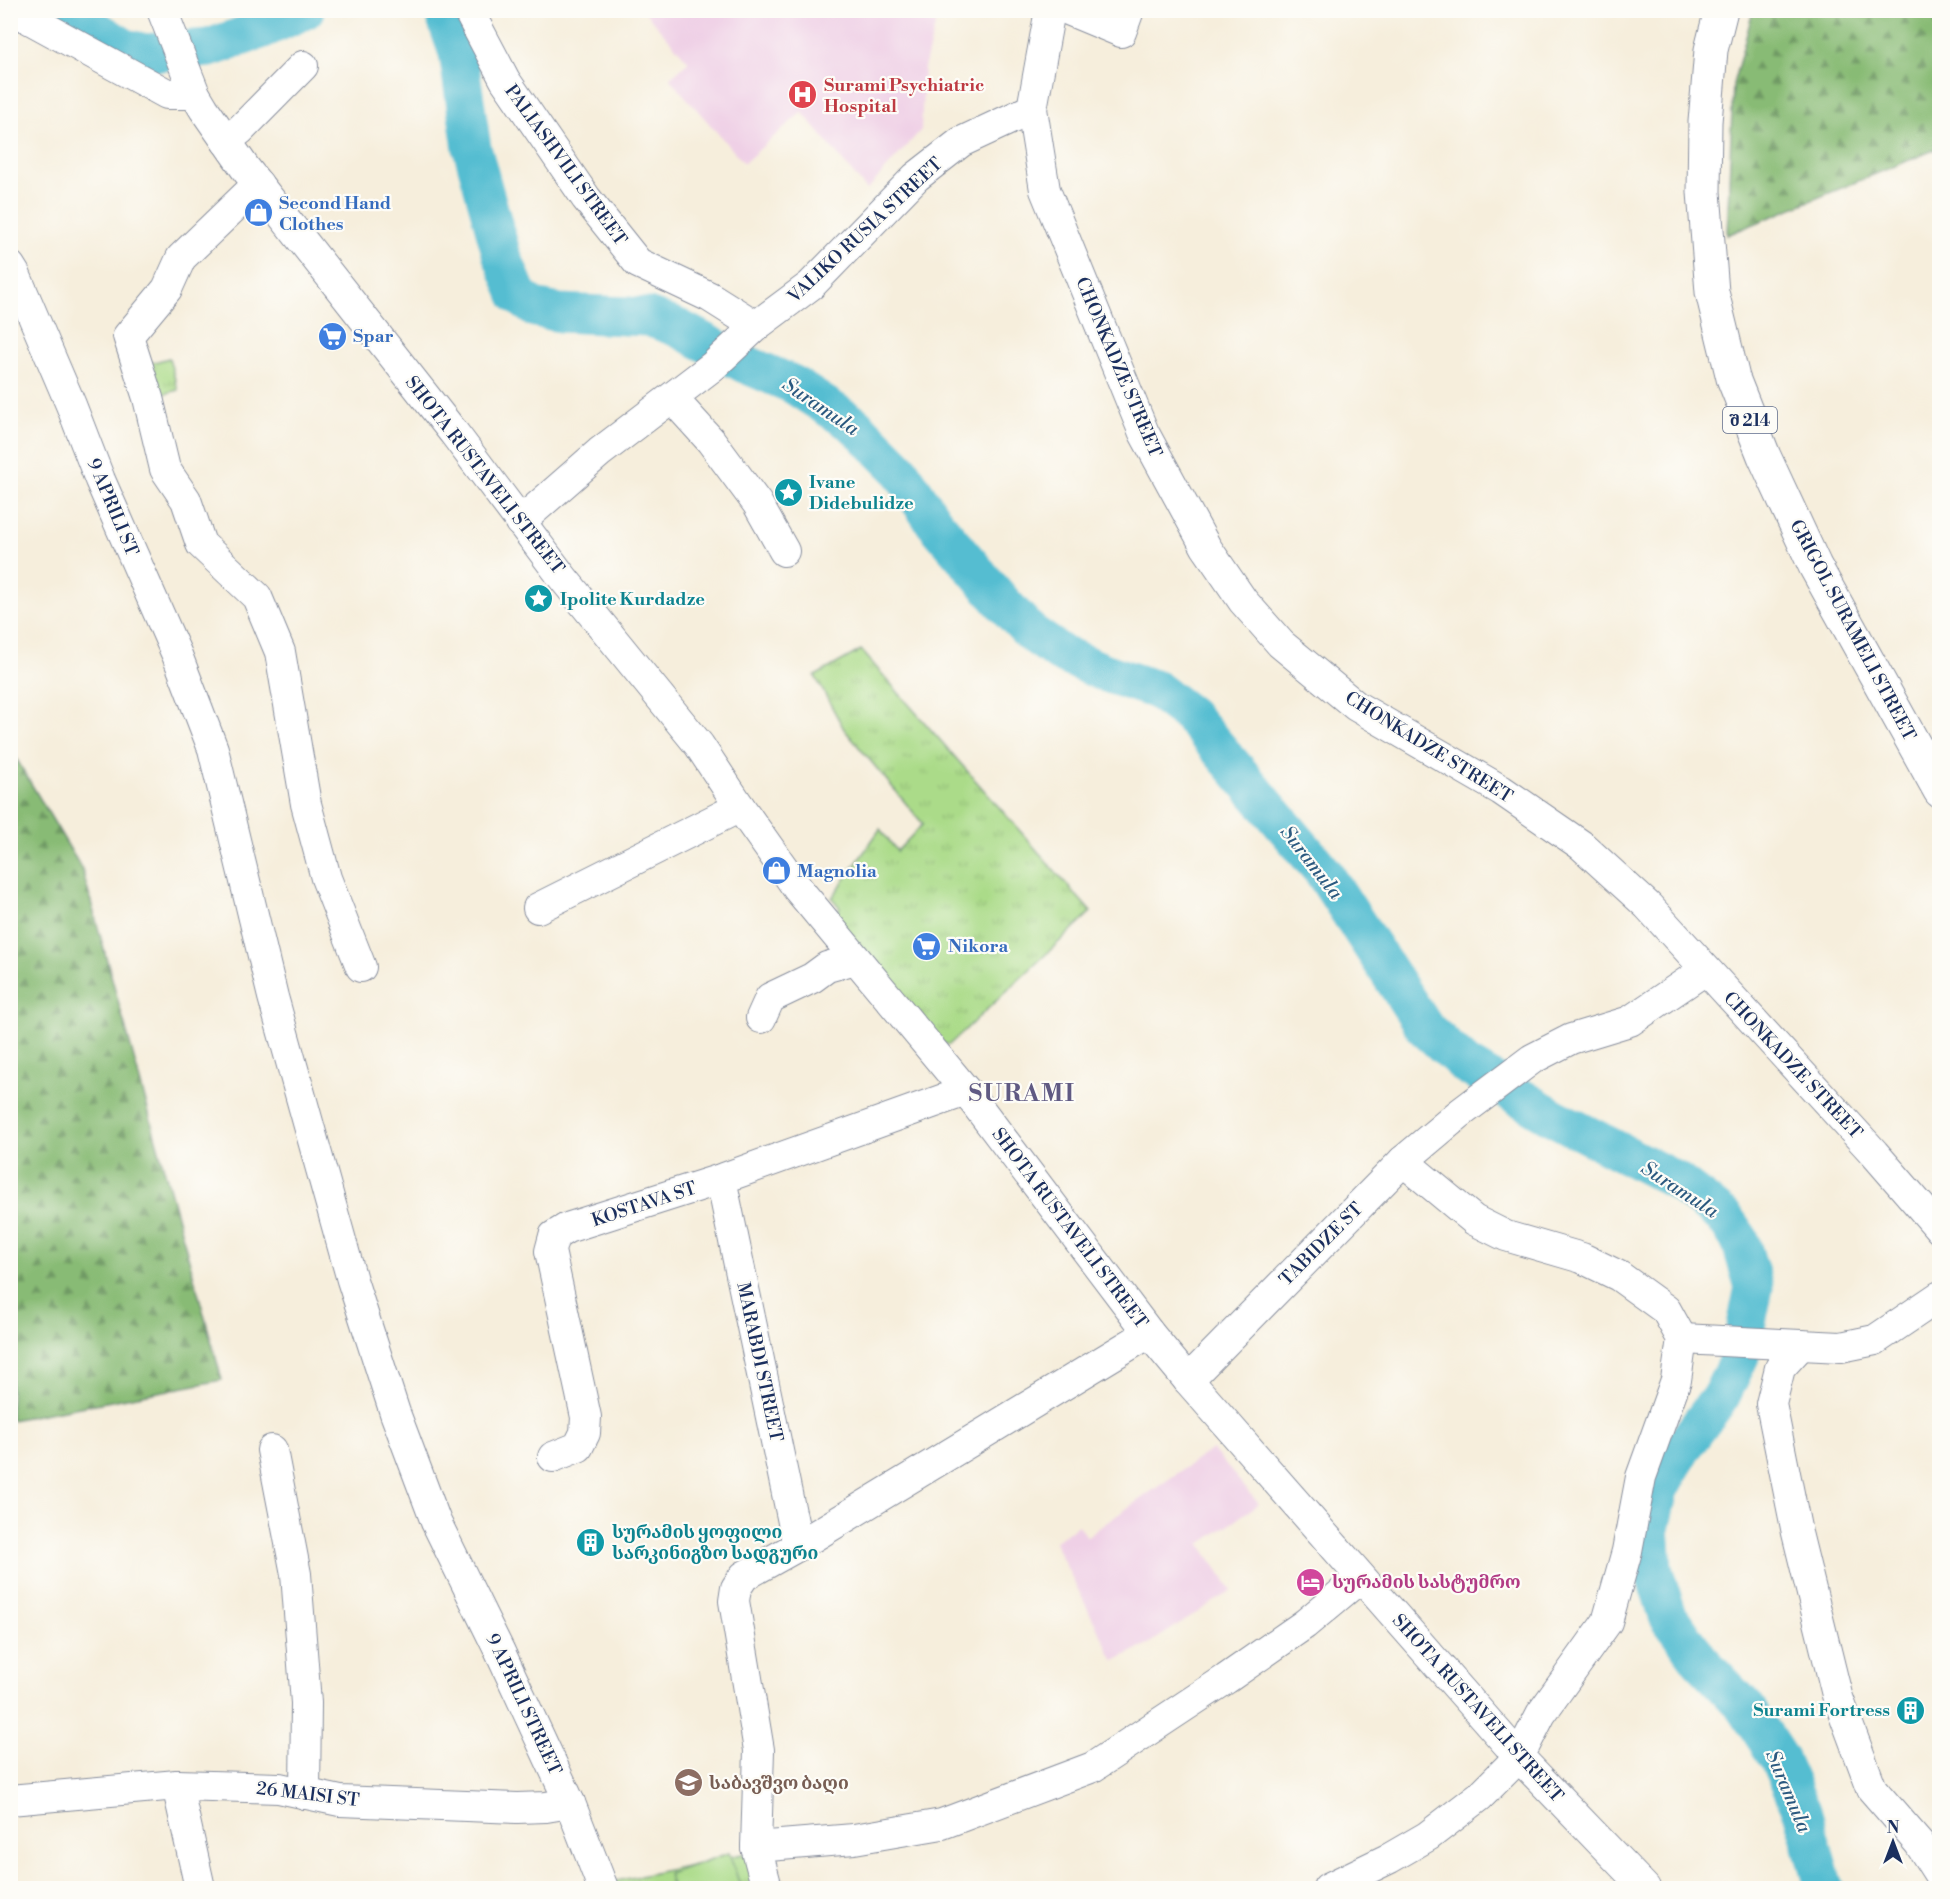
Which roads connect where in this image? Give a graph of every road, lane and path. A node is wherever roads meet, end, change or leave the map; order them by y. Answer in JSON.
{"nodes":[{"id":1,"x":13,"y":10,"type":"edge"},
{"id":2,"x":468,"y":10,"type":"edge"},
{"id":3,"x":1050,"y":10,"type":"edge"},
{"id":4,"x":1068,"y":10,"type":"edge"},
{"id":5,"x":1129,"y":10,"type":"edge"},
{"id":6,"x":1721,"y":10,"type":"edge"},
{"id":7,"x":167,"y":23,"type":"edge"},
{"id":8,"x":303,"y":66,"type":"dead end"},
{"id":9,"x":196,"y":93,"type":"junction"},
{"id":10,"x":1032,"y":109,"type":"junction"},
{"id":11,"x":226,"y":141,"type":"junction"},
{"id":12,"x":258,"y":184,"type":"junction"},
{"id":13,"x":10,"y":266,"type":"edge"},
{"id":14,"x":753,"y":329,"type":"junction"},
{"id":15,"x":672,"y":398,"type":"junction"},
{"id":16,"x":520,"y":522,"type":"junction"},
{"id":17,"x":784,"y":551,"type":"dead end"},
{"id":18,"x":1940,"y":790,"type":"edge"},
{"id":19,"x":740,"y":807,"type":"junction"},
{"id":20,"x":538,"y":908,"type":"dead end"},
{"id":21,"x":855,"y":959,"type":"junction"},
{"id":22,"x":361,"y":967,"type":"dead end"},
{"id":23,"x":1705,"y":970,"type":"junction"},
{"id":24,"x":761,"y":1018,"type":"dead end"},
{"id":25,"x":966,"y":1091,"type":"junction"},
{"id":26,"x":1403,"y":1161,"type":"junction"},
{"id":27,"x":721,"y":1179,"type":"junction"},
{"id":28,"x":1940,"y":1229,"type":"edge"},
{"id":29,"x":1940,"y":1296,"type":"edge"},
{"id":30,"x":1149,"y":1333,"type":"junction"},
{"id":31,"x":1682,"y":1340,"type":"junction"},
{"id":32,"x":1791,"y":1344,"type":"junction"},
{"id":33,"x":1188,"y":1380,"type":"junction"},
{"id":34,"x":272,"y":1450,"type":"dead end"},
{"id":35,"x":553,"y":1457,"type":"dead end"},
{"id":36,"x":436,"y":1522,"type":"joint"},
{"id":37,"x":798,"y":1546,"type":"junction"},
{"id":38,"x":1360,"y":1578,"type":"junction"},
{"id":39,"x":1519,"y":1757,"type":"junction"},
{"id":40,"x":177,"y":1785,"type":"junction"},
{"id":41,"x":305,"y":1794,"type":"junction"},
{"id":42,"x":10,"y":1800,"type":"edge"},
{"id":43,"x":570,"y":1803,"type":"junction"},
{"id":44,"x":756,"y":1847,"type":"junction"},
{"id":45,"x":1940,"y":1876,"type":"edge"},
{"id":46,"x":200,"y":1888,"type":"edge"},
{"id":47,"x":603,"y":1888,"type":"edge"},
{"id":48,"x":767,"y":1888,"type":"edge"},
{"id":49,"x":1328,"y":1888,"type":"edge"},
{"id":50,"x":1645,"y":1888,"type":"edge"}],
"edges":[{"from":1,"to":9,"type":"street"},
{"from":2,"to":14,"type":"street","name":"PALIASHVILI STREET"},
{"from":3,"to":10,"type":"street"},
{"from":4,"to":5,"type":"street"},
{"from":6,"to":18,"type":"main road","name":"GRIGOL SURAMELI STREET","number":"შ 214"},
{"from":7,"to":9,"type":"street","name":"SHOTA RUSTAVELI STREET"},
{"from":8,"to":11,"type":"street"},
{"from":9,"to":11,"type":"street","name":"SHOTA RUSTAVELI STREET"},
{"from":10,"to":14,"type":"street","name":"VALIKO RUSIA STREET"},
{"from":10,"to":23,"type":"street","name":"CHONKADZE STREET"},
{"from":11,"to":12,"type":"street","name":"SHOTA RUSTAVELI STREET"},
{"from":12,"to":16,"type":"street","name":"SHOTA RUSTAVELI STREET"},
{"from":12,"to":22,"type":"street"},
{"from":13,"to":36,"type":"street","name":"9 APRILI ST"},
{"from":14,"to":15,"type":"street","name":"VALIKO RUSIA STREET"},
{"from":15,"to":16,"type":"street","name":"VALIKO RUSIA STREET"},
{"from":15,"to":17,"type":"street"},
{"from":16,"to":19,"type":"street","name":"SHOTA RUSTAVELI STREET"},
{"from":19,"to":20,"type":"street"},
{"from":19,"to":21,"type":"street","name":"SHOTA RUSTAVELI STREET"},
{"from":21,"to":24,"type":"street"},
{"from":21,"to":25,"type":"street","name":"SHOTA RUSTAVELI STREET"},
{"from":23,"to":26,"type":"street","name":"TABIDZE ST"},
{"from":23,"to":28,"type":"street","name":"CHONKADZE STREET"},
{"from":25,"to":27,"type":"street","name":"KOSTAVA ST"},
{"from":25,"to":30,"type":"street","name":"SHOTA RUSTAVELI STREET"},
{"from":26,"to":31,"type":"street"},
{"from":26,"to":33,"type":"street","name":"TABIDZE ST"},
{"from":27,"to":35,"type":"street","name":"KOSTAVA ST"},
{"from":27,"to":37,"type":"street","name":"MARABDI STREET"},
{"from":29,"to":32,"type":"street"},
{"from":30,"to":33,"type":"street","name":"SHOTA RUSTAVELI STREET"},
{"from":30,"to":37,"type":"street"},
{"from":31,"to":32,"type":"street"},
{"from":31,"to":39,"type":"street"},
{"from":32,"to":45,"type":"street"},
{"from":33,"to":38,"type":"street","name":"SHOTA RUSTAVELI STREET"},
{"from":34,"to":41,"type":"street"},
{"from":36,"to":43,"type":"street","name":"9 APRILI STREET"},
{"from":37,"to":44,"type":"street"},
{"from":38,"to":39,"type":"street","name":"SHOTA RUSTAVELI STREET"},
{"from":38,"to":44,"type":"street"},
{"from":39,"to":49,"type":"street"},
{"from":39,"to":50,"type":"street","name":"SHOTA RUSTAVELI STREET"},
{"from":40,"to":41,"type":"street","name":"26 MAISI ST"},
{"from":40,"to":42,"type":"street","name":"26 MAISI ST"},
{"from":40,"to":46,"type":"street"},
{"from":41,"to":43,"type":"street","name":"26 MAISI ST"},
{"from":43,"to":47,"type":"street","name":"9 APRILI STREET"},
{"from":44,"to":48,"type":"street"}]}
